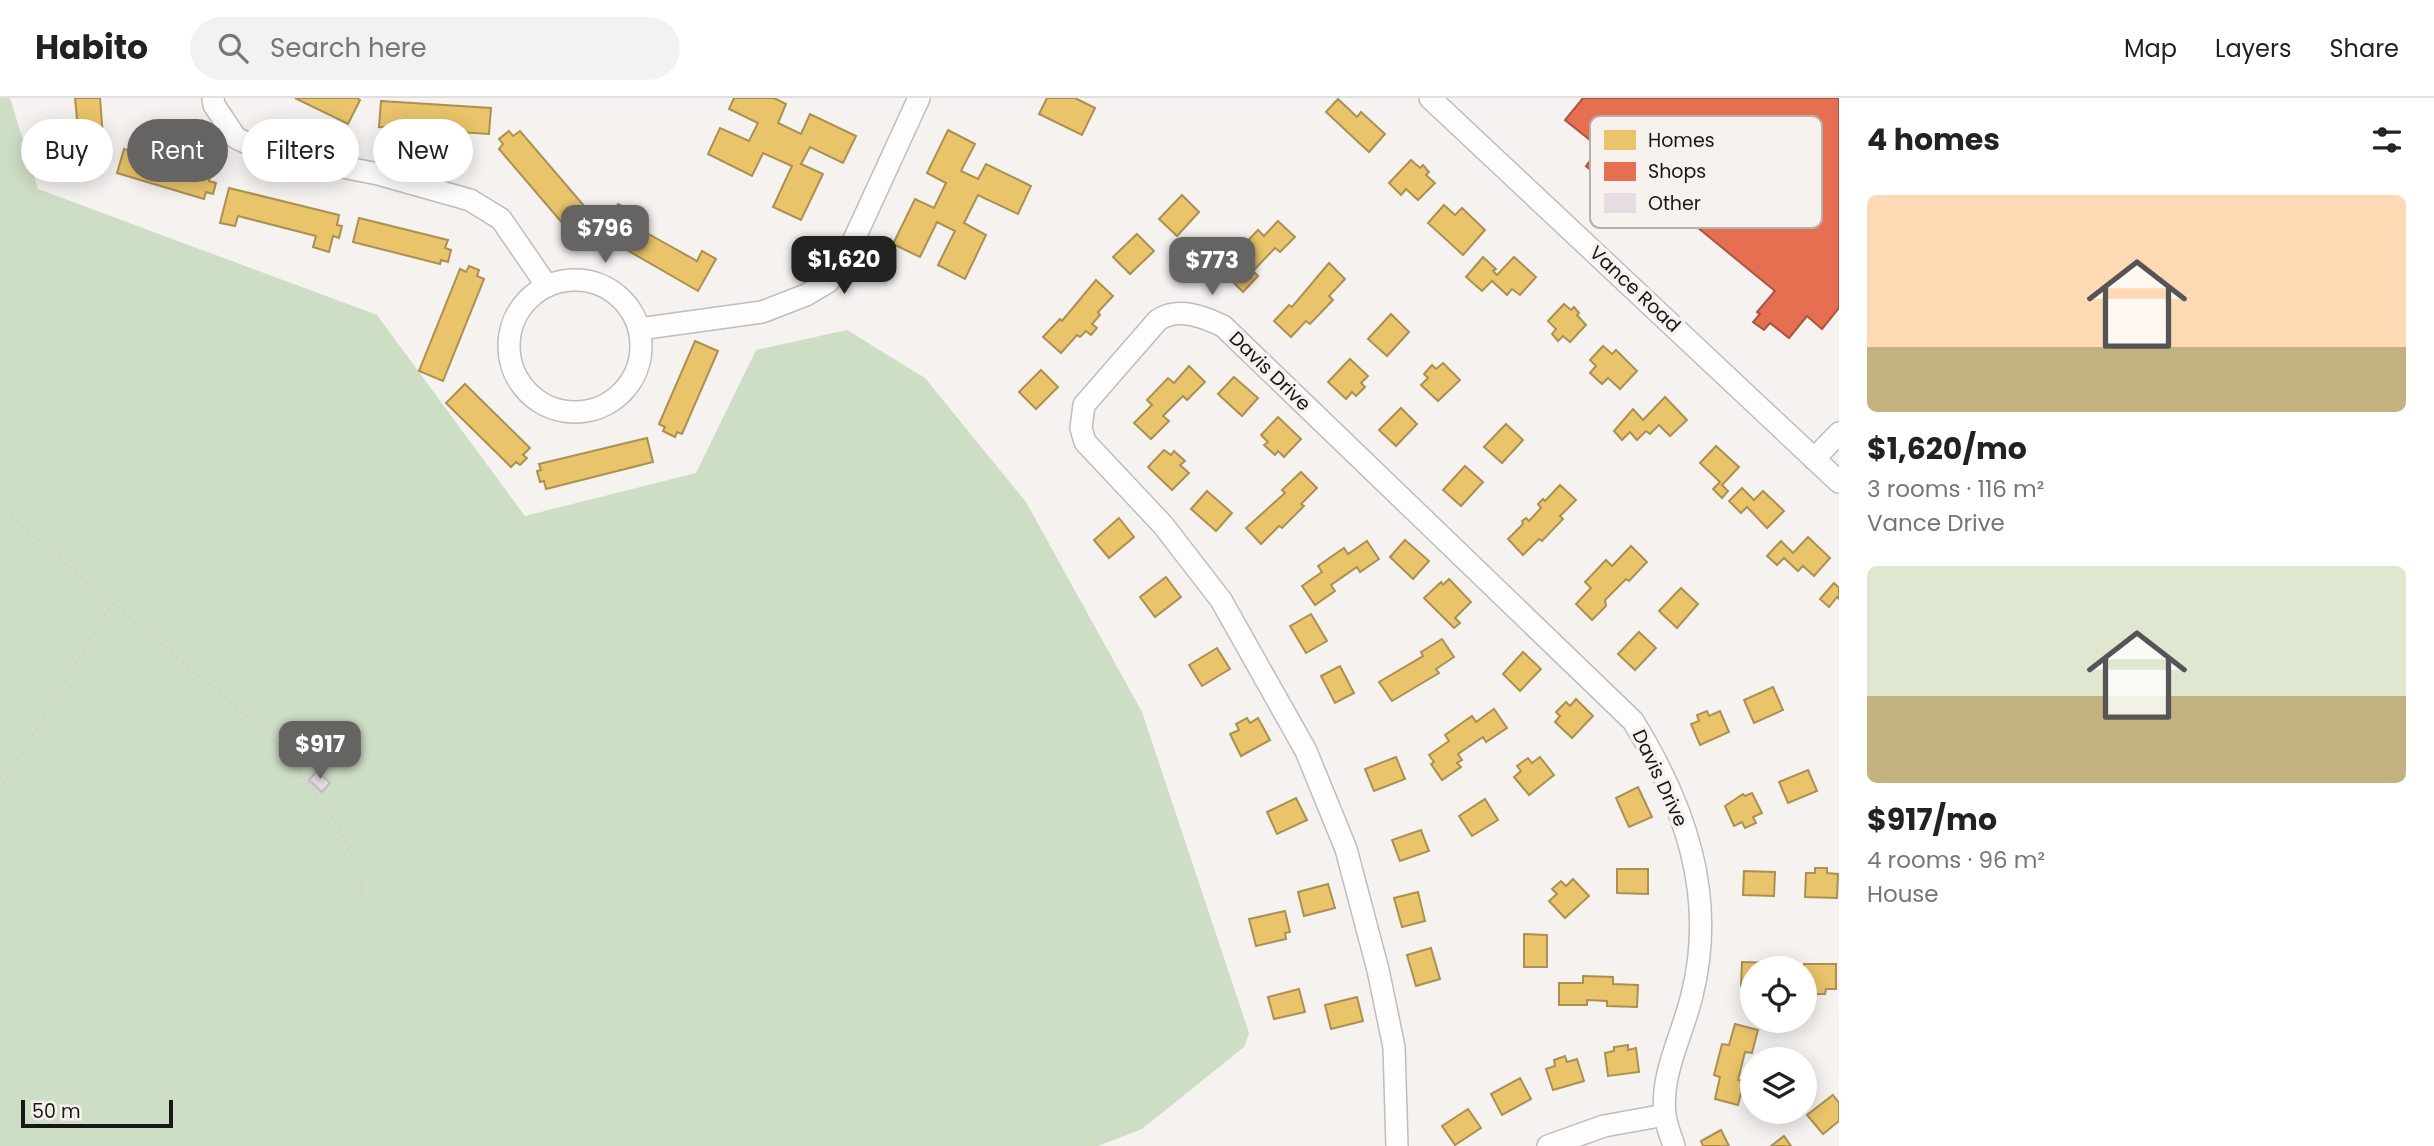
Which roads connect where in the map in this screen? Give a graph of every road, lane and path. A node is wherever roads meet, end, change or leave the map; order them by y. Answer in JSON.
{"nodes":[{"id":1,"x":213,"y":98,"type":"edge"},
{"id":2,"x":919,"y":98,"type":"edge"},
{"id":3,"x":1430,"y":98,"type":"edge"},
{"id":4,"x":547,"y":286,"type":"junction"},
{"id":5,"x":639,"y":329,"type":"junction"},
{"id":6,"x":1839,"y":433,"type":"edge"},
{"id":7,"x":1814,"y":458,"type":"junction"},
{"id":8,"x":1839,"y":482,"type":"edge"},
{"id":9,"x":0,"y":508,"type":"edge"},
{"id":10,"x":112,"y":604,"type":"junction"},
{"id":11,"x":0,"y":790,"type":"edge"},
{"id":12,"x":364,"y":908,"type":"dead end"},
{"id":13,"x":1665,"y":1115,"type":"junction"},
{"id":14,"x":1397,"y":1146,"type":"edge"},
{"id":15,"x":1548,"y":1146,"type":"edge"},
{"id":16,"x":1674,"y":1146,"type":"edge"}],
"edges":[{"from":1,"to":4,"type":"street"},
{"from":2,"to":5,"type":"street"},
{"from":3,"to":7,"type":"street","name":"Vance Road"},
{"from":4,"to":5,"type":"street"},
{"from":4,"to":5,"type":"street"},
{"from":6,"to":7,"type":"street"},
{"from":7,"to":8,"type":"street","name":"Vance Road"},
{"from":9,"to":10,"type":"path"},
{"from":10,"to":11,"type":"path"},
{"from":10,"to":12,"type":"path"},
{"from":13,"to":14,"type":"street","name":"Davis Drive"},
{"from":13,"to":15,"type":"street"},
{"from":13,"to":16,"type":"street","name":"Davis Drive"}]}
